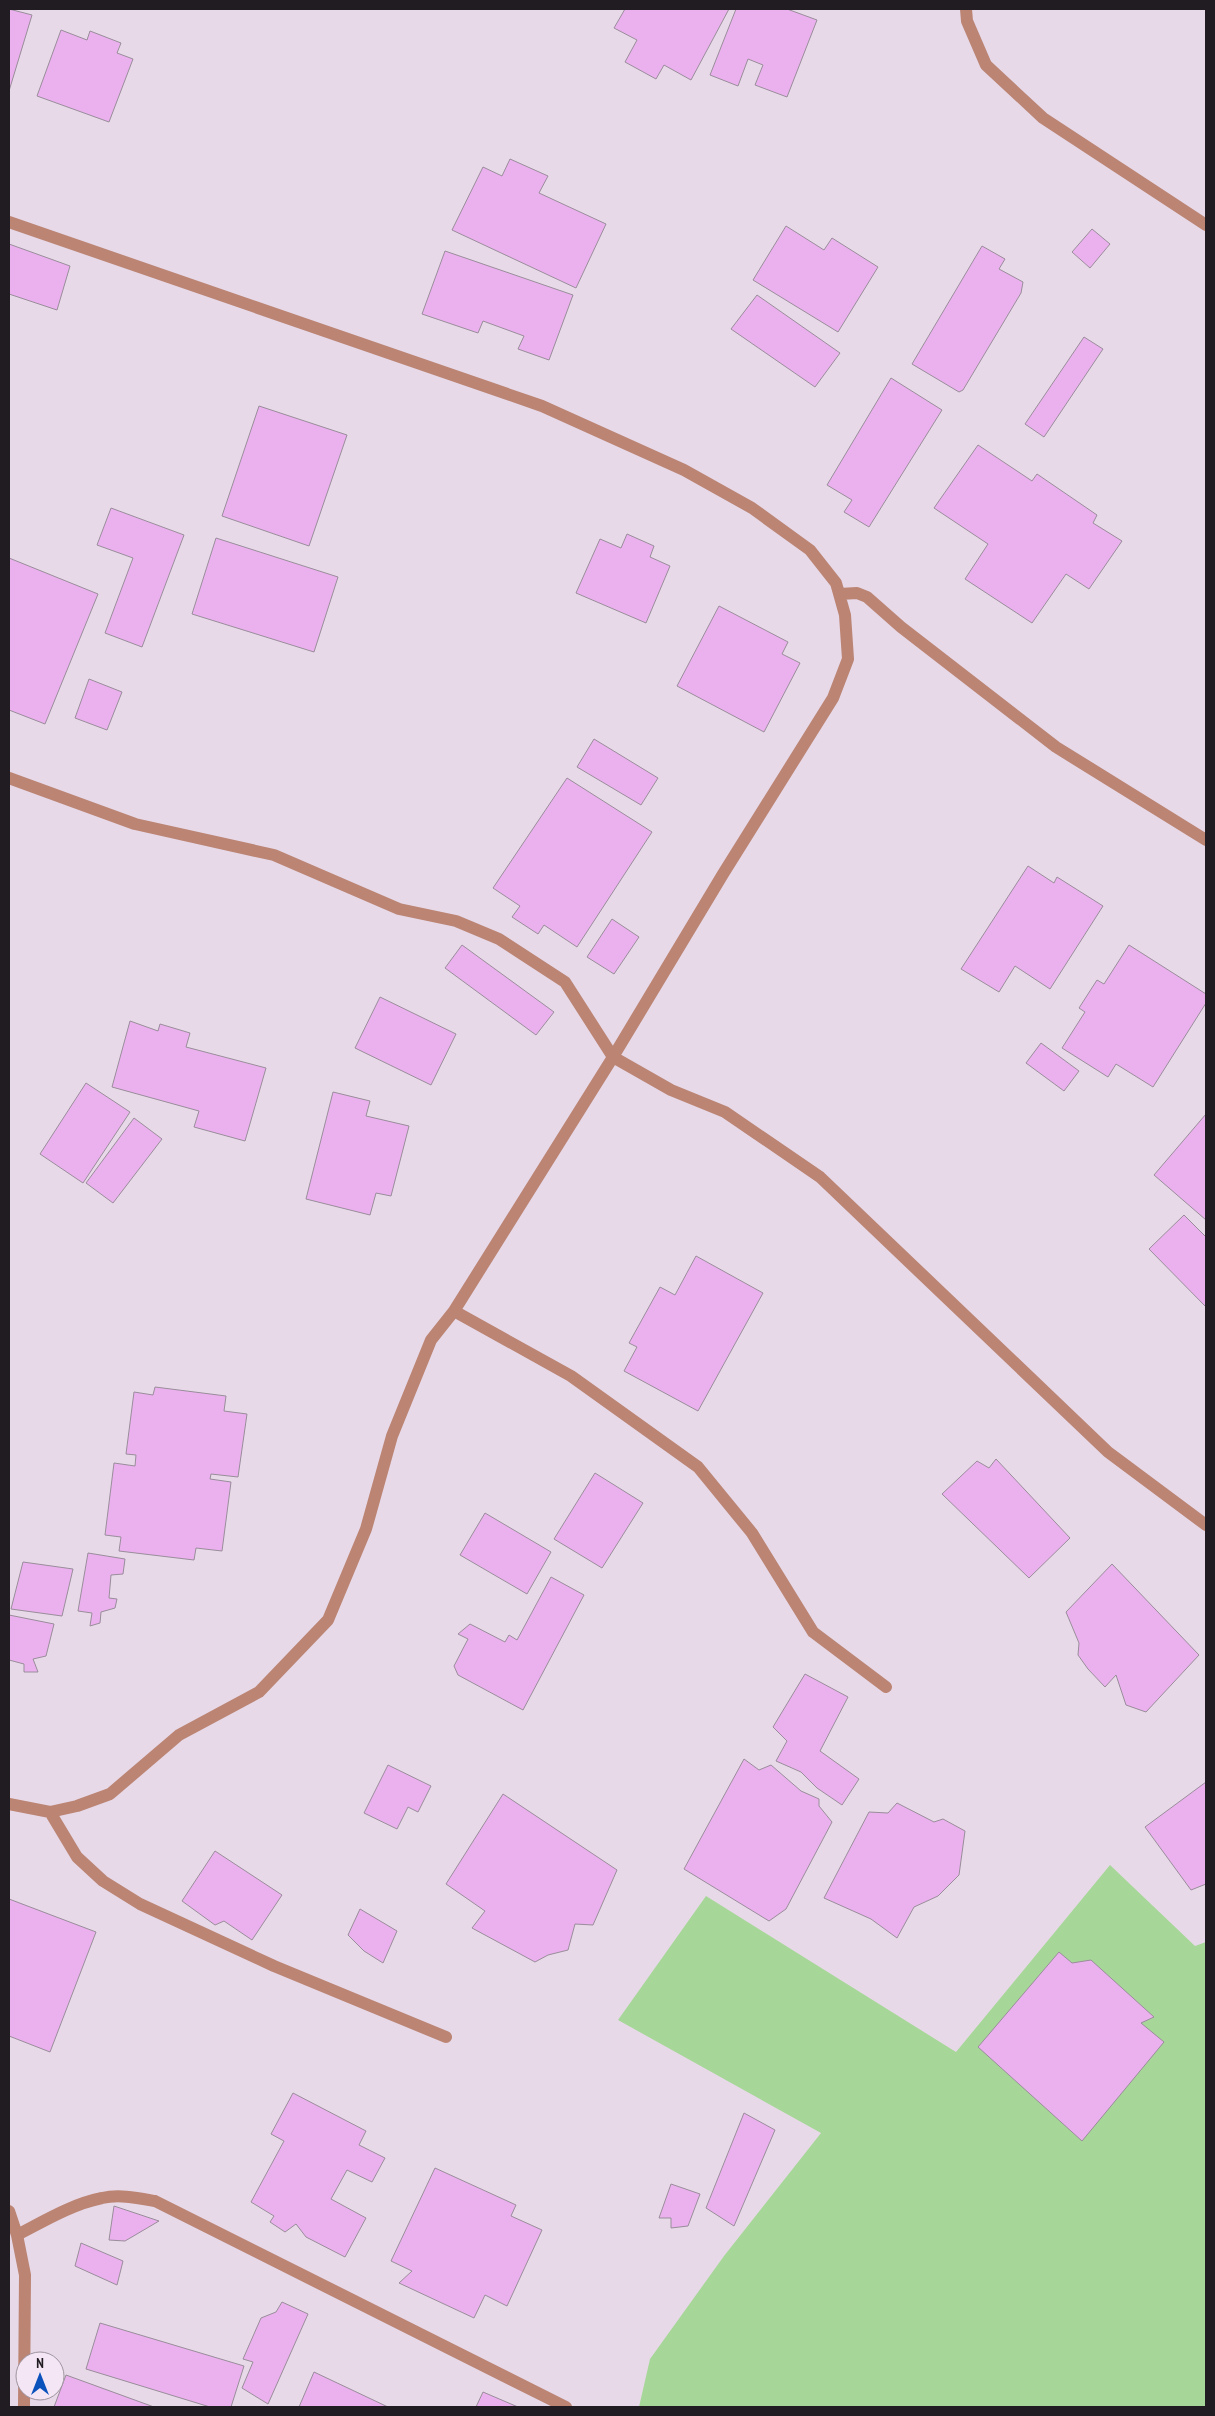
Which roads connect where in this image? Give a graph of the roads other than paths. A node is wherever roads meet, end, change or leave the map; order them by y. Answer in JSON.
{"nodes":[{"id":1,"x":966,"y":9,"type":"edge"},
{"id":2,"x":9,"y":222,"type":"edge"},
{"id":3,"x":1206,"y":225,"type":"edge"},
{"id":4,"x":840,"y":594,"type":"junction"},
{"id":5,"x":9,"y":778,"type":"edge"},
{"id":6,"x":1206,"y":840,"type":"edge"},
{"id":7,"x":613,"y":1057,"type":"junction"},
{"id":8,"x":454,"y":1311,"type":"junction"},
{"id":9,"x":1206,"y":1525,"type":"edge"},
{"id":10,"x":886,"y":1687,"type":"dead end"},
{"id":11,"x":9,"y":1804,"type":"edge"},
{"id":12,"x":50,"y":1812,"type":"junction"},
{"id":13,"x":446,"y":2037,"type":"dead end"},
{"id":14,"x":9,"y":2211,"type":"edge"},
{"id":15,"x":17,"y":2235,"type":"junction"},
{"id":16,"x":24,"y":2407,"type":"edge"},
{"id":17,"x":566,"y":2407,"type":"edge"}],
"edges":[{"from":1,"to":3,"type":"street"},
{"from":2,"to":4,"type":"street"},
{"from":4,"to":6,"type":"street"},
{"from":4,"to":7,"type":"street"},
{"from":5,"to":7,"type":"street"},
{"from":7,"to":8,"type":"street"},
{"from":7,"to":9,"type":"street"},
{"from":8,"to":10,"type":"street"},
{"from":8,"to":12,"type":"street"},
{"from":11,"to":12,"type":"street"},
{"from":12,"to":13,"type":"street"},
{"from":14,"to":15,"type":"street"},
{"from":15,"to":16,"type":"street"},
{"from":15,"to":17,"type":"street"}]}
